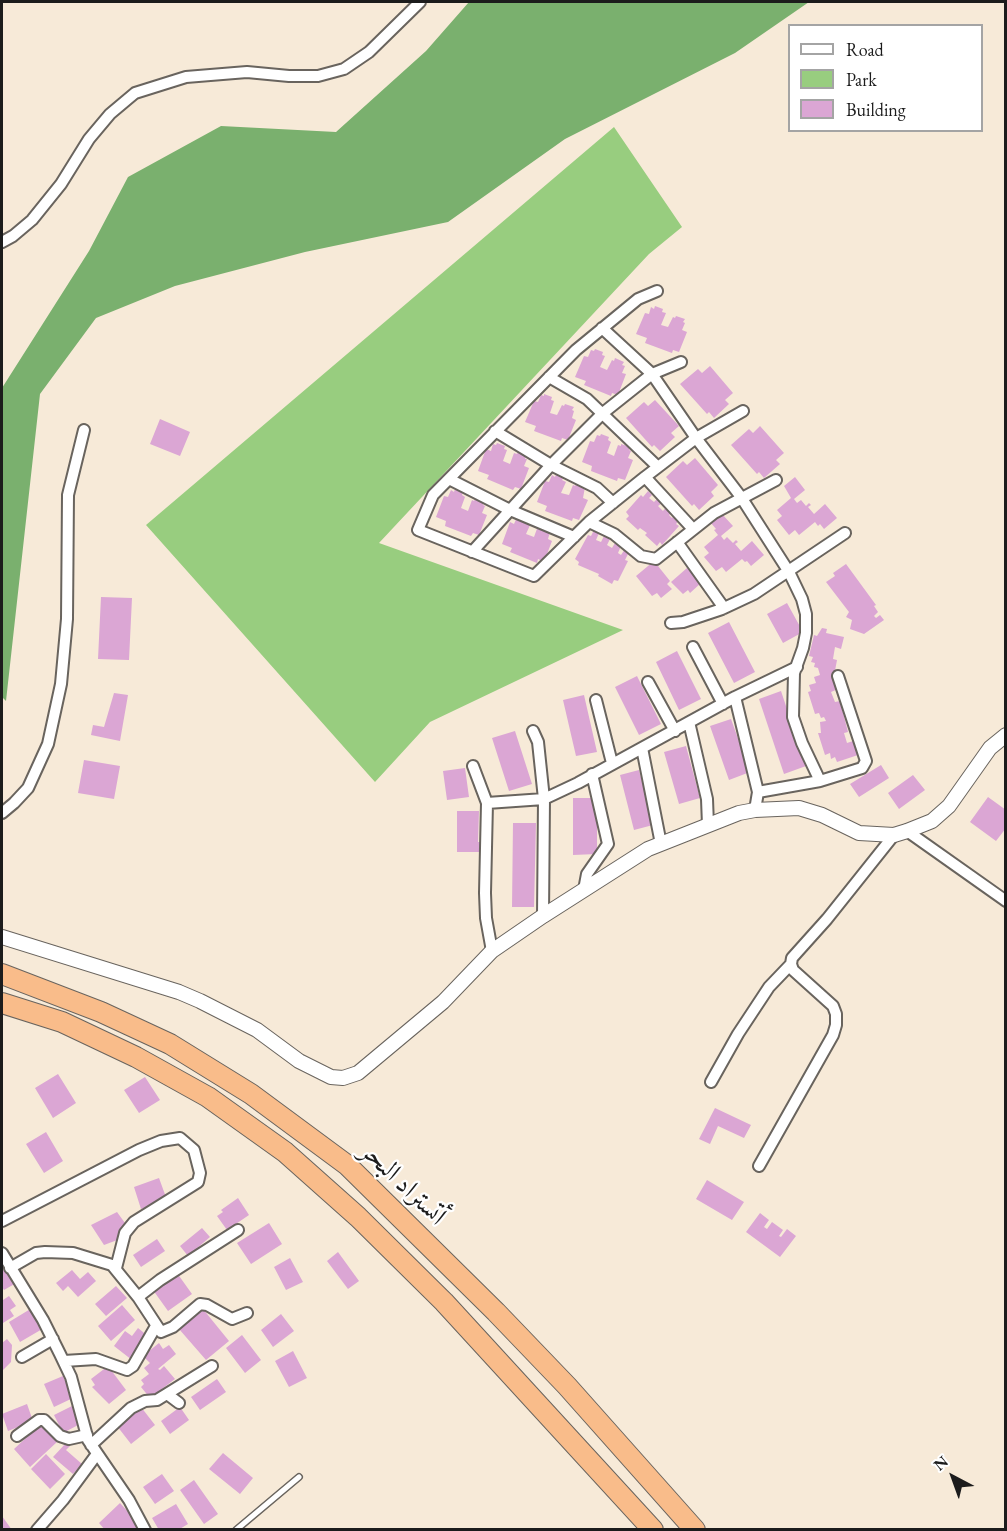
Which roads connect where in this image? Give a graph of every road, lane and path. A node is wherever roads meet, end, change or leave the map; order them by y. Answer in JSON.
{"nodes":[{"id":1,"x":420,"y":2,"type":"edge"},
{"id":2,"x":2,"y":242,"type":"edge"},
{"id":3,"x":657,"y":291,"type":"dead end"},
{"id":4,"x":602,"y":328,"type":"junction"},
{"id":5,"x":681,"y":362,"type":"dead end"},
{"id":6,"x":652,"y":375,"type":"junction"},
{"id":7,"x":549,"y":377,"type":"junction"},
{"id":8,"x":742,"y":411,"type":"dead end"},
{"id":9,"x":603,"y":413,"type":"junction"},
{"id":10,"x":84,"y":430,"type":"dead end"},
{"id":11,"x":495,"y":431,"type":"junction"},
{"id":12,"x":696,"y":438,"type":"junction"},
{"id":13,"x":551,"y":465,"type":"junction"},
{"id":14,"x":658,"y":467,"type":"junction"},
{"id":15,"x":645,"y":477,"type":"junction"},
{"id":16,"x":449,"y":478,"type":"junction"},
{"id":17,"x":776,"y":480,"type":"dead end"},
{"id":18,"x":741,"y":497,"type":"junction"},
{"id":19,"x":613,"y":502,"type":"junction"},
{"id":20,"x":510,"y":510,"type":"junction"},
{"id":21,"x":589,"y":522,"type":"junction"},
{"id":22,"x":693,"y":529,"type":"junction"},
{"id":23,"x":845,"y":532,"type":"dead end"},
{"id":24,"x":574,"y":537,"type":"junction"},
{"id":25,"x":677,"y":542,"type":"junction"},
{"id":26,"x":472,"y":552,"type":"junction"},
{"id":27,"x":789,"y":572,"type":"junction"},
{"id":28,"x":724,"y":608,"type":"junction"},
{"id":29,"x":671,"y":623,"type":"dead end"},
{"id":30,"x":693,"y":647,"type":"dead end"},
{"id":31,"x":797,"y":667,"type":"junction"},
{"id":32,"x":838,"y":676,"type":"dead end"},
{"id":33,"x":648,"y":682,"type":"dead end"},
{"id":34,"x":735,"y":697,"type":"junction"},
{"id":35,"x":596,"y":700,"type":"dead end"},
{"id":36,"x":723,"y":704,"type":"junction"},
{"id":37,"x":689,"y":722,"type":"junction"},
{"id":38,"x":675,"y":730,"type":"junction"},
{"id":39,"x":533,"y":731,"type":"dead end"},
{"id":40,"x":1005,"y":735,"type":"edge"},
{"id":41,"x":642,"y":748,"type":"junction"},
{"id":42,"x":612,"y":763,"type":"junction"},
{"id":43,"x":473,"y":766,"type":"dead end"},
{"id":44,"x":592,"y":774,"type":"junction"},
{"id":45,"x":820,"y":781,"type":"junction"},
{"id":46,"x":758,"y":792,"type":"junction"},
{"id":47,"x":543,"y":799,"type":"junction"},
{"id":48,"x":487,"y":803,"type":"junction"},
{"id":49,"x":755,"y":810,"type":"junction"},
{"id":50,"x":2,"y":813,"type":"edge"},
{"id":51,"x":708,"y":825,"type":"junction"},
{"id":52,"x":901,"y":833,"type":"junction"},
{"id":53,"x":661,"y":844,"type":"junction"},
{"id":54,"x":584,"y":890,"type":"junction"},
{"id":55,"x":1005,"y":901,"type":"edge"},
{"id":56,"x":543,"y":916,"type":"junction"},
{"id":57,"x":2,"y":937,"type":"edge"},
{"id":58,"x":492,"y":951,"type":"junction"},
{"id":59,"x":791,"y":964,"type":"junction"},
{"id":60,"x":2,"y":974,"type":"edge"},
{"id":61,"x":2,"y":1003,"type":"edge"},
{"id":62,"x":711,"y":1082,"type":"dead end"},
{"id":63,"x":759,"y":1166,"type":"dead end"},
{"id":64,"x":2,"y":1221,"type":"edge"},
{"id":65,"x":238,"y":1230,"type":"dead end"},
{"id":66,"x":2,"y":1253,"type":"edge"},
{"id":67,"x":10,"y":1268,"type":"junction"},
{"id":68,"x":116,"y":1268,"type":"junction"},
{"id":69,"x":138,"y":1297,"type":"junction"},
{"id":70,"x":247,"y":1313,"type":"dead end"},
{"id":71,"x":156,"y":1326,"type":"junction"},
{"id":72,"x":53,"y":1339,"type":"junction"},
{"id":73,"x":22,"y":1357,"type":"dead end"},
{"id":74,"x":64,"y":1361,"type":"junction"},
{"id":75,"x":212,"y":1366,"type":"dead end"},
{"id":76,"x":168,"y":1394,"type":"junction"},
{"id":77,"x":178,"y":1403,"type":"dead end"},
{"id":78,"x":17,"y":1436,"type":"dead end"},
{"id":79,"x":91,"y":1445,"type":"junction"},
{"id":80,"x":299,"y":1477,"type":"dead end"},
{"id":81,"x":37,"y":1530,"type":"edge"},
{"id":82,"x":146,"y":1530,"type":"edge"},
{"id":83,"x":236,"y":1530,"type":"edge"},
{"id":84,"x":653,"y":1530,"type":"edge"},
{"id":85,"x":695,"y":1530,"type":"edge"}],
"edges":[{"from":1,"to":2,"type":"street"},
{"from":3,"to":4,"type":"street"},
{"from":4,"to":6,"type":"street"},
{"from":4,"to":7,"type":"street"},
{"from":5,"to":6,"type":"street"},
{"from":6,"to":9,"type":"street"},
{"from":6,"to":12,"type":"street"},
{"from":7,"to":9,"type":"street"},
{"from":7,"to":11,"type":"street"},
{"from":8,"to":12,"type":"street"},
{"from":9,"to":13,"type":"street"},
{"from":9,"to":14,"type":"street"},
{"from":10,"to":50,"type":"street"},
{"from":11,"to":13,"type":"street"},
{"from":11,"to":16,"type":"street"},
{"from":12,"to":14,"type":"street"},
{"from":12,"to":18,"type":"street"},
{"from":13,"to":19,"type":"street"},
{"from":13,"to":20,"type":"street"},
{"from":14,"to":15,"type":"street"},
{"from":15,"to":19,"type":"street"},
{"from":15,"to":22,"type":"street"},
{"from":16,"to":20,"type":"street"},
{"from":16,"to":26,"type":"street"},
{"from":17,"to":18,"type":"street"},
{"from":18,"to":22,"type":"street"},
{"from":18,"to":27,"type":"street"},
{"from":19,"to":21,"type":"street"},
{"from":20,"to":24,"type":"street"},
{"from":20,"to":26,"type":"street"},
{"from":21,"to":24,"type":"street"},
{"from":21,"to":25,"type":"street"},
{"from":22,"to":25,"type":"street"},
{"from":23,"to":27,"type":"street"},
{"from":24,"to":26,"type":"street"},
{"from":25,"to":28,"type":"street"},
{"from":27,"to":28,"type":"street"},
{"from":27,"to":31,"type":"street"},
{"from":28,"to":29,"type":"street"},
{"from":30,"to":36,"type":"street"},
{"from":31,"to":34,"type":"street"},
{"from":31,"to":45,"type":"street"},
{"from":32,"to":45,"type":"street"},
{"from":33,"to":38,"type":"street"},
{"from":34,"to":36,"type":"street"},
{"from":34,"to":46,"type":"street"},
{"from":35,"to":42,"type":"street"},
{"from":36,"to":37,"type":"street"},
{"from":37,"to":38,"type":"street"},
{"from":37,"to":51,"type":"street"},
{"from":38,"to":41,"type":"street"},
{"from":39,"to":47,"type":"street"},
{"from":40,"to":52,"type":"street"},
{"from":41,"to":42,"type":"street"},
{"from":41,"to":53,"type":"street"},
{"from":42,"to":44,"type":"street"},
{"from":43,"to":48,"type":"street"},
{"from":44,"to":47,"type":"street"},
{"from":44,"to":54,"type":"street"},
{"from":45,"to":46,"type":"street"},
{"from":46,"to":49,"type":"street"},
{"from":47,"to":48,"type":"street"},
{"from":47,"to":56,"type":"street"},
{"from":48,"to":58,"type":"street"},
{"from":49,"to":51,"type":"street"},
{"from":49,"to":52,"type":"street"},
{"from":51,"to":53,"type":"street"},
{"from":52,"to":55,"type":"street"},
{"from":52,"to":59,"type":"street"},
{"from":53,"to":54,"type":"street"},
{"from":54,"to":56,"type":"street"},
{"from":56,"to":58,"type":"street"},
{"from":57,"to":58,"type":"street"},
{"from":59,"to":62,"type":"street"},
{"from":59,"to":63,"type":"street"},
{"from":60,"to":85,"type":"highway","name":"أتستراد البحر"},
{"from":61,"to":84,"type":"highway","name":"أتستراد البحر"},
{"from":64,"to":68,"type":"street"},
{"from":65,"to":69,"type":"street"},
{"from":66,"to":67,"type":"street"},
{"from":67,"to":68,"type":"street"},
{"from":67,"to":72,"type":"street"},
{"from":68,"to":69,"type":"street"},
{"from":69,"to":71,"type":"street"},
{"from":70,"to":71,"type":"street"},
{"from":71,"to":74,"type":"street"},
{"from":72,"to":73,"type":"street"},
{"from":72,"to":74,"type":"street"},
{"from":74,"to":79,"type":"street"},
{"from":75,"to":76,"type":"street"},
{"from":76,"to":77,"type":"street"},
{"from":76,"to":79,"type":"street"},
{"from":78,"to":79,"type":"street"},
{"from":79,"to":81,"type":"street"},
{"from":79,"to":82,"type":"street"},
{"from":80,"to":83,"type":"lane"}]}
